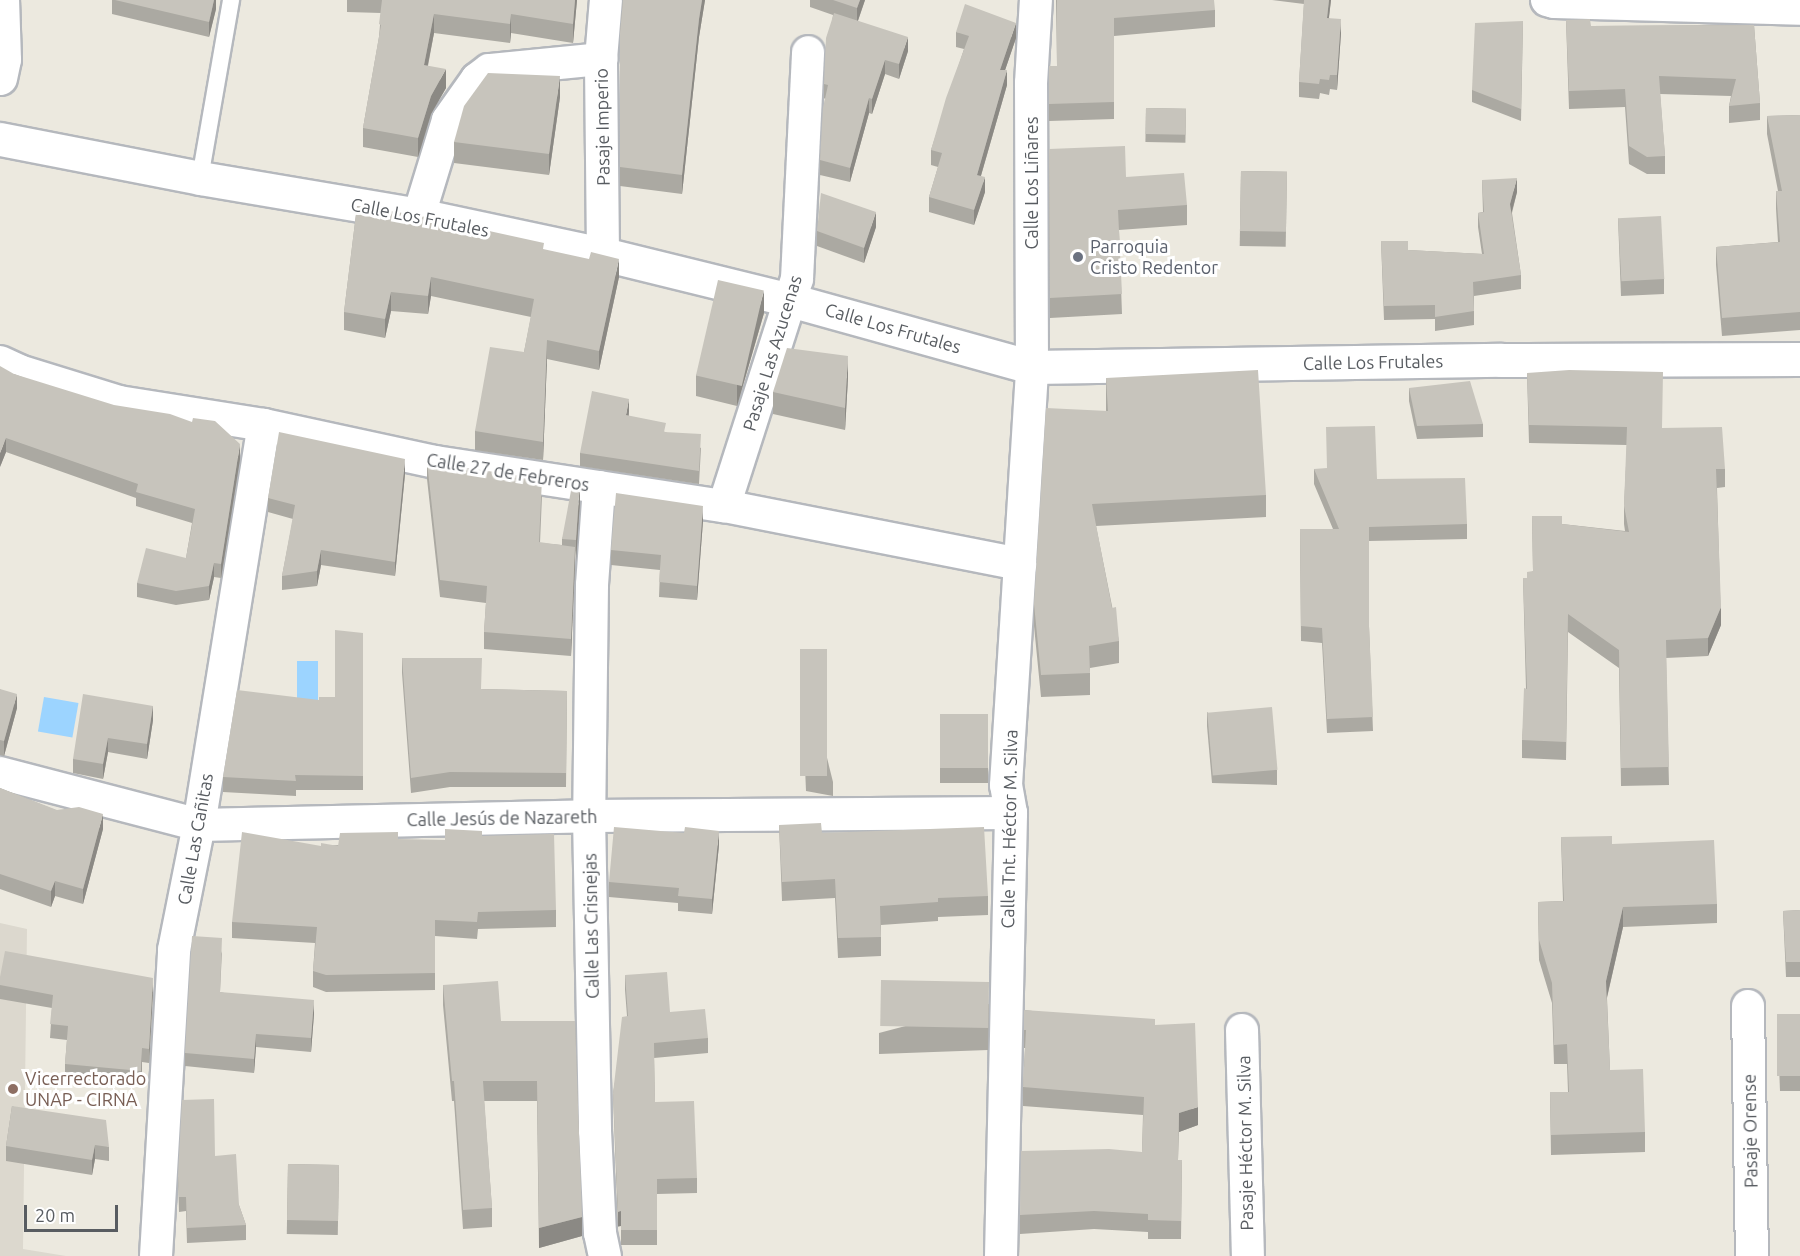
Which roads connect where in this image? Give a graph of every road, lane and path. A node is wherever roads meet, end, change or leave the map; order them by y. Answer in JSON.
{"nodes":[{"id":1,"x":2,"y":0,"type":"edge"},
{"id":2,"x":231,"y":0,"type":"edge"},
{"id":3,"x":606,"y":0,"type":"edge"},
{"id":4,"x":1036,"y":0,"type":"edge"},
{"id":5,"x":1547,"y":0,"type":"edge"},
{"id":6,"x":1800,"y":9,"type":"edge"},
{"id":7,"x":808,"y":52,"type":"dead end"},
{"id":8,"x":601,"y":59,"type":"junction"},
{"id":9,"x":0,"y":78,"type":"edge"},
{"id":10,"x":0,"y":139,"type":"edge"},
{"id":11,"x":200,"y":178,"type":"junction"},
{"id":12,"x":419,"y":215,"type":"junction"},
{"id":13,"x":603,"y":254,"type":"junction"},
{"id":14,"x":790,"y":300,"type":"junction"},
{"id":15,"x":1800,"y":359,"type":"edge"},
{"id":16,"x":0,"y":362,"type":"edge"},
{"id":17,"x":1032,"y":367,"type":"junction"},
{"id":18,"x":264,"y":425,"type":"junction"},
{"id":19,"x":599,"y":487,"type":"junction"},
{"id":20,"x":724,"y":506,"type":"junction"},
{"id":21,"x":1020,"y":564,"type":"junction"},
{"id":22,"x":0,"y":773,"type":"edge"},
{"id":23,"x":1011,"y":813,"type":"junction"},
{"id":24,"x":589,"y":816,"type":"junction"},
{"id":25,"x":200,"y":825,"type":"junction"},
{"id":26,"x":1748,"y":1006,"type":"dead end"},
{"id":27,"x":1242,"y":1030,"type":"dead end"},
{"id":28,"x":156,"y":1256,"type":"edge"},
{"id":29,"x":605,"y":1256,"type":"edge"},
{"id":30,"x":1001,"y":1256,"type":"edge"},
{"id":31,"x":1248,"y":1256,"type":"edge"},
{"id":32,"x":1752,"y":1256,"type":"edge"}],
"edges":[{"from":1,"to":9,"type":"street"},
{"from":2,"to":11,"type":"lane"},
{"from":3,"to":8,"type":"street","name":"Pasaje Imperio"},
{"from":4,"to":17,"type":"street","name":"Calle Los Liñares"},
{"from":5,"to":6,"type":"street"},
{"from":7,"to":14,"type":"street","name":"Pasaje Las Azucenas"},
{"from":8,"to":12,"type":"street"},
{"from":8,"to":13,"type":"street","name":"Pasaje Imperio"},
{"from":10,"to":11,"type":"street","name":"Calle Los Frutales"},
{"from":11,"to":12,"type":"street","name":"Calle Los Frutales"},
{"from":12,"to":13,"type":"street","name":"Calle Los Frutales"},
{"from":13,"to":14,"type":"street","name":"Calle Los Frutales"},
{"from":14,"to":17,"type":"street","name":"Calle Los Frutales"},
{"from":14,"to":20,"type":"street","name":"Pasaje Las Azucenas"},
{"from":15,"to":17,"type":"street","name":"Calle Los Frutales"},
{"from":16,"to":18,"type":"street","name":"Calle 27 de Febreros"},
{"from":17,"to":21,"type":"street","name":"Calle Tnt. Héctor M. Silva"},
{"from":18,"to":19,"type":"street","name":"Calle 27 de Febreros"},
{"from":18,"to":25,"type":"street","name":"Calle Las Cañitas"},
{"from":19,"to":20,"type":"street","name":"Calle 27 de Febreros"},
{"from":19,"to":24,"type":"street","name":"Calle Las Crisnejas"},
{"from":20,"to":21,"type":"street","name":"Calle 27 de Febreros"},
{"from":21,"to":23,"type":"street","name":"Calle Tnt. Héctor M. Silva"},
{"from":22,"to":25,"type":"street","name":"Calle Jesús de Nazareth"},
{"from":23,"to":24,"type":"street","name":"Calle Jesús de Nazareth"},
{"from":23,"to":30,"type":"street","name":"Calle Tnt. Héctor M. Silva"},
{"from":24,"to":25,"type":"street","name":"Calle Jesús de Nazareth"},
{"from":24,"to":29,"type":"street","name":"Calle Las Crisnejas"},
{"from":25,"to":28,"type":"street","name":"Calle Las Cañitas"},
{"from":26,"to":32,"type":"street","name":"Pasaje Orense"},
{"from":27,"to":31,"type":"street","name":"Pasaje Héctor M. Silva"}]}
